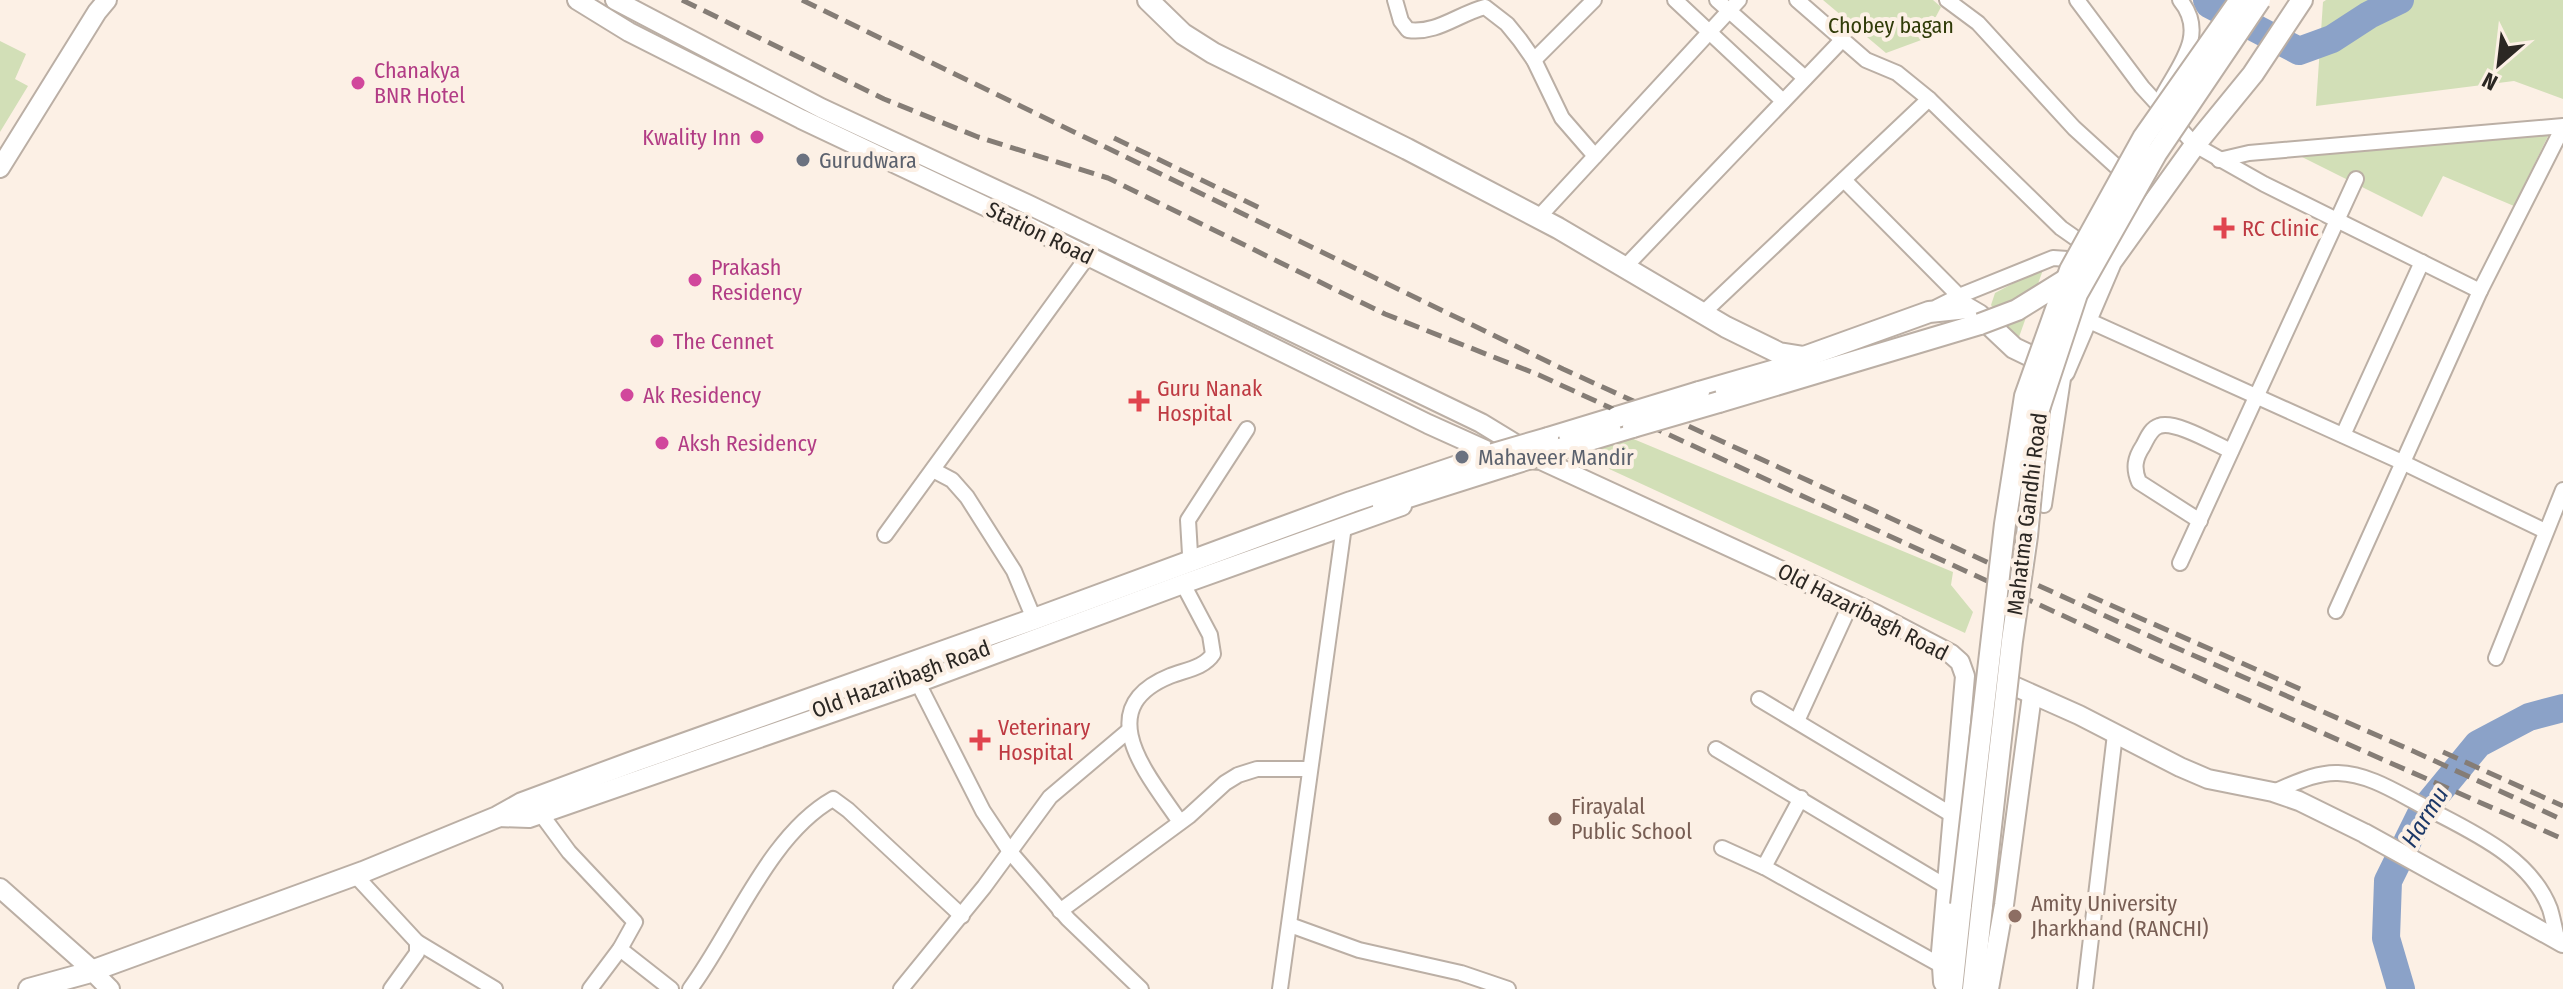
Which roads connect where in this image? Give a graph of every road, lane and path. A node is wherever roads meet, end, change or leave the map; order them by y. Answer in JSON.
{"nodes":[{"id":1,"x":577,"y":0,"type":"edge"},
{"id":2,"x":615,"y":0,"type":"edge"},
{"id":3,"x":1148,"y":0,"type":"edge"},
{"id":4,"x":1395,"y":0,"type":"edge"},
{"id":5,"x":1594,"y":0,"type":"edge"},
{"id":6,"x":1675,"y":0,"type":"edge"},
{"id":7,"x":1717,"y":0,"type":"edge"},
{"id":8,"x":1797,"y":0,"type":"edge"},
{"id":9,"x":1947,"y":0,"type":"edge"},
{"id":10,"x":2077,"y":0,"type":"edge"},
{"id":11,"x":2180,"y":0,"type":"edge"},
{"id":12,"x":2243,"y":0,"type":"edge"},
{"id":13,"x":2253,"y":0,"type":"edge"},
{"id":14,"x":2260,"y":0,"type":"edge"},
{"id":15,"x":99,"y":4,"type":"edge"},
{"id":16,"x":1482,"y":4,"type":"edge"},
{"id":17,"x":1734,"y":6,"type":"edge"},
{"id":18,"x":2297,"y":8,"type":"edge"},
{"id":19,"x":1709,"y":33,"type":"junction"},
{"id":20,"x":1842,"y":40,"type":"junction"},
{"id":21,"x":1534,"y":60,"type":"junction"},
{"id":22,"x":1805,"y":78,"type":"junction"},
{"id":23,"x":1929,"y":99,"type":"junction"},
{"id":24,"x":1783,"y":101,"type":"junction"},
{"id":25,"x":2158,"y":105,"type":"junction"},
{"id":26,"x":2563,"y":126,"type":"edge"},
{"id":27,"x":2195,"y":145,"type":"junction"},
{"id":28,"x":1595,"y":156,"type":"junction"},
{"id":29,"x":2219,"y":160,"type":"junction"},
{"id":30,"x":0,"y":168,"type":"edge"},
{"id":31,"x":2356,"y":179,"type":"dead end"},
{"id":32,"x":1844,"y":180,"type":"junction"},
{"id":33,"x":2154,"y":200,"type":"junction"},
{"id":34,"x":1538,"y":218,"type":"junction"},
{"id":35,"x":2336,"y":219,"type":"junction"},
{"id":36,"x":1088,"y":256,"type":"junction"},
{"id":37,"x":2111,"y":262,"type":"junction"},
{"id":38,"x":2422,"y":262,"type":"junction"},
{"id":39,"x":1624,"y":268,"type":"junction"},
{"id":40,"x":2480,"y":291,"type":"junction"},
{"id":41,"x":1959,"y":296,"type":"junction"},
{"id":42,"x":1929,"y":312,"type":"junction"},
{"id":43,"x":1703,"y":313,"type":"junction"},
{"id":44,"x":2085,"y":319,"type":"junction"},
{"id":45,"x":1974,"y":320,"type":"junction"},
{"id":46,"x":2064,"y":372,"type":"junction"},
{"id":47,"x":2257,"y":395,"type":"junction"},
{"id":48,"x":1625,"y":422,"type":"junction"},
{"id":49,"x":1247,"y":429,"type":"dead end"},
{"id":50,"x":2343,"y":435,"type":"junction"},
{"id":51,"x":2231,"y":451,"type":"junction"},
{"id":52,"x":1500,"y":454,"type":"junction"},
{"id":53,"x":1541,"y":460,"type":"junction"},
{"id":54,"x":2404,"y":463,"type":"junction"},
{"id":55,"x":933,"y":470,"type":"junction"},
{"id":56,"x":2563,"y":490,"type":"edge"},
{"id":57,"x":2044,"y":505,"type":"dead end"},
{"id":58,"x":2200,"y":521,"type":"junction"},
{"id":59,"x":1344,"y":526,"type":"junction"},
{"id":60,"x":2545,"y":531,"type":"junction"},
{"id":61,"x":885,"y":535,"type":"dead end"},
{"id":62,"x":1190,"y":554,"type":"junction"},
{"id":63,"x":2180,"y":563,"type":"dead end"},
{"id":64,"x":1183,"y":584,"type":"junction"},
{"id":65,"x":1851,"y":603,"type":"junction"},
{"id":66,"x":2336,"y":611,"type":"dead end"},
{"id":67,"x":1032,"y":614,"type":"junction"},
{"id":68,"x":2496,"y":658,"type":"dead end"},
{"id":69,"x":1960,"y":662,"type":"junction"},
{"id":70,"x":918,"y":683,"type":"junction"},
{"id":71,"x":2032,"y":695,"type":"junction"},
{"id":72,"x":1759,"y":699,"type":"dead end"},
{"id":73,"x":1797,"y":721,"type":"junction"},
{"id":74,"x":1128,"y":731,"type":"junction"},
{"id":75,"x":2115,"y":734,"type":"junction"},
{"id":76,"x":1716,"y":749,"type":"dead end"},
{"id":77,"x":1310,"y":769,"type":"junction"},
{"id":78,"x":2273,"y":792,"type":"junction"},
{"id":79,"x":1801,"y":798,"type":"junction"},
{"id":80,"x":541,"y":814,"type":"junction"},
{"id":81,"x":1954,"y":816,"type":"junction"},
{"id":82,"x":497,"y":817,"type":"junction"},
{"id":83,"x":1180,"y":822,"type":"junction"},
{"id":84,"x":1722,"y":848,"type":"dead end"},
{"id":85,"x":1011,"y":853,"type":"junction"},
{"id":86,"x":1764,"y":867,"type":"junction"},
{"id":87,"x":355,"y":875,"type":"junction"},
{"id":88,"x":1947,"y":887,"type":"junction"},
{"id":89,"x":0,"y":888,"type":"edge"},
{"id":90,"x":1060,"y":911,"type":"junction"},
{"id":91,"x":962,"y":916,"type":"junction"},
{"id":92,"x":1290,"y":925,"type":"junction"},
{"id":93,"x":2560,"y":941,"type":"edge"},
{"id":94,"x":417,"y":942,"type":"junction"},
{"id":95,"x":620,"y":949,"type":"junction"},
{"id":96,"x":1942,"y":966,"type":"junction"},
{"id":97,"x":96,"y":974,"type":"edge"},
{"id":98,"x":29,"y":989,"type":"edge"},
{"id":99,"x":391,"y":989,"type":"edge"},
{"id":100,"x":495,"y":989,"type":"edge"},
{"id":101,"x":590,"y":989,"type":"edge"},
{"id":102,"x":671,"y":989,"type":"edge"},
{"id":103,"x":690,"y":989,"type":"edge"},
{"id":104,"x":901,"y":989,"type":"edge"},
{"id":105,"x":1141,"y":989,"type":"edge"},
{"id":106,"x":1280,"y":989,"type":"edge"},
{"id":107,"x":1508,"y":989,"type":"edge"},
{"id":108,"x":1950,"y":989,"type":"edge"},
{"id":109,"x":1973,"y":989,"type":"edge"},
{"id":110,"x":1989,"y":989,"type":"edge"},
{"id":111,"x":2085,"y":989,"type":"edge"}],
"edges":[{"from":1,"to":36,"type":"street","name":"Station Road"},
{"from":2,"to":52,"type":"street"},
{"from":3,"to":34,"type":"main road"},
{"from":4,"to":16,"type":"street"},
{"from":5,"to":21,"type":"street"},
{"from":6,"to":19,"type":"street"},
{"from":7,"to":17,"type":"street"},
{"from":8,"to":20,"type":"street"},
{"from":9,"to":33,"type":"street"},
{"from":10,"to":25,"type":"street"},
{"from":11,"to":25,"type":"street"},
{"from":12,"to":45,"type":"main road","bridge":true},
{"from":12,"to":108,"type":"main road","name":"Mahatma Gandhi Road","bridge":true},
{"from":13,"to":45,"type":"main road","bridge":true},
{"from":14,"to":109,"type":"main road","name":"Mahatma Gandhi Road","bridge":true},
{"from":15,"to":30,"type":"street"},
{"from":16,"to":21,"type":"street"},
{"from":17,"to":19,"type":"street"},
{"from":17,"to":22,"type":"street"},
{"from":18,"to":27,"type":"main road"},
{"from":19,"to":24,"type":"street"},
{"from":19,"to":28,"type":"street"},
{"from":20,"to":22,"type":"street"},
{"from":20,"to":23,"type":"street"},
{"from":21,"to":28,"type":"street"},
{"from":22,"to":24,"type":"street"},
{"from":23,"to":32,"type":"street"},
{"from":23,"to":37,"type":"street"},
{"from":24,"to":39,"type":"street"},
{"from":25,"to":27,"type":"street"},
{"from":26,"to":29,"type":"street"},
{"from":26,"to":40,"type":"street"},
{"from":27,"to":29,"type":"street"},
{"from":27,"to":33,"type":"main road"},
{"from":28,"to":34,"type":"street"},
{"from":29,"to":35,"type":"street"},
{"from":31,"to":35,"type":"street"},
{"from":32,"to":41,"type":"street"},
{"from":32,"to":43,"type":"street"},
{"from":33,"to":37,"type":"main road"},
{"from":34,"to":39,"type":"main road"},
{"from":35,"to":38,"type":"street"},
{"from":35,"to":47,"type":"street"},
{"from":36,"to":52,"type":"street","name":"Station Road"},
{"from":36,"to":55,"type":"street"},
{"from":37,"to":41,"type":"street"},
{"from":37,"to":44,"type":"main road"},
{"from":38,"to":40,"type":"street"},
{"from":38,"to":50,"type":"street"},
{"from":39,"to":43,"type":"main road"},
{"from":40,"to":54,"type":"street"},
{"from":41,"to":42,"type":"street"},
{"from":42,"to":43,"type":"main road"},
{"from":42,"to":46,"type":"main road"},
{"from":44,"to":46,"type":"main road"},
{"from":44,"to":47,"type":"street"},
{"from":45,"to":48,"type":"main road","bridge":true},
{"from":45,"to":48,"type":"main road","bridge":true},
{"from":46,"to":57,"type":"street"},
{"from":47,"to":50,"type":"street"},
{"from":47,"to":51,"type":"street"},
{"from":48,"to":52,"type":"main road","bridge":true},
{"from":49,"to":62,"type":"street"},
{"from":50,"to":54,"type":"street"},
{"from":51,"to":58,"type":"street"},
{"from":51,"to":58,"type":"street"},
{"from":52,"to":53,"type":"street","name":"Old Hazaribagh Road"},
{"from":52,"to":62,"type":"street"},
{"from":52,"to":82,"type":"main road"},
{"from":52,"to":82,"type":"main road","name":"Old Hazaribagh Road"},
{"from":53,"to":59,"type":"street"},
{"from":53,"to":65,"type":"street","name":"Old Hazaribagh Road"},
{"from":54,"to":60,"type":"street"},
{"from":54,"to":66,"type":"street"},
{"from":55,"to":61,"type":"street"},
{"from":55,"to":67,"type":"street"},
{"from":56,"to":60,"type":"street"},
{"from":58,"to":63,"type":"street"},
{"from":59,"to":64,"type":"street"},
{"from":59,"to":77,"type":"street"},
{"from":60,"to":68,"type":"street"},
{"from":62,"to":67,"type":"street"},
{"from":64,"to":70,"type":"street"},
{"from":64,"to":74,"type":"street"},
{"from":65,"to":69,"type":"street","name":"Old Hazaribagh Road"},
{"from":65,"to":73,"type":"street"},
{"from":67,"to":82,"type":"street"},
{"from":69,"to":71,"type":"street"},
{"from":69,"to":81,"type":"street","name":"Old Hazaribagh Road"},
{"from":70,"to":80,"type":"street"},
{"from":70,"to":85,"type":"street"},
{"from":71,"to":75,"type":"street"},
{"from":71,"to":110,"type":"street"},
{"from":72,"to":73,"type":"street"},
{"from":73,"to":81,"type":"street"},
{"from":74,"to":83,"type":"street"},
{"from":74,"to":85,"type":"street"},
{"from":75,"to":78,"type":"street"},
{"from":75,"to":111,"type":"street"},
{"from":76,"to":79,"type":"street"},
{"from":77,"to":83,"type":"street"},
{"from":77,"to":92,"type":"street"},
{"from":78,"to":93,"type":"street"},
{"from":78,"to":93,"type":"street"},
{"from":79,"to":86,"type":"street"},
{"from":79,"to":88,"type":"street"},
{"from":80,"to":82,"type":"street"},
{"from":80,"to":95,"type":"street"},
{"from":81,"to":88,"type":"street","name":"Old Hazaribagh Road"},
{"from":82,"to":87,"type":"main road"},
{"from":83,"to":90,"type":"street"},
{"from":84,"to":86,"type":"street"},
{"from":85,"to":90,"type":"street"},
{"from":85,"to":91,"type":"street"},
{"from":86,"to":96,"type":"street"},
{"from":87,"to":94,"type":"street"},
{"from":87,"to":97,"type":"main road"},
{"from":88,"to":96,"type":"street","name":"Old Hazaribagh Road"},
{"from":89,"to":97,"type":"street"},
{"from":90,"to":105,"type":"street"},
{"from":91,"to":103,"type":"street"},
{"from":91,"to":104,"type":"street"},
{"from":92,"to":106,"type":"street"},
{"from":92,"to":107,"type":"street"},
{"from":94,"to":99,"type":"street"},
{"from":94,"to":100,"type":"street"},
{"from":95,"to":101,"type":"street"},
{"from":95,"to":102,"type":"street"},
{"from":96,"to":108,"type":"street","name":"Old Hazaribagh Road"},
{"from":97,"to":98,"type":"main road"}]}
